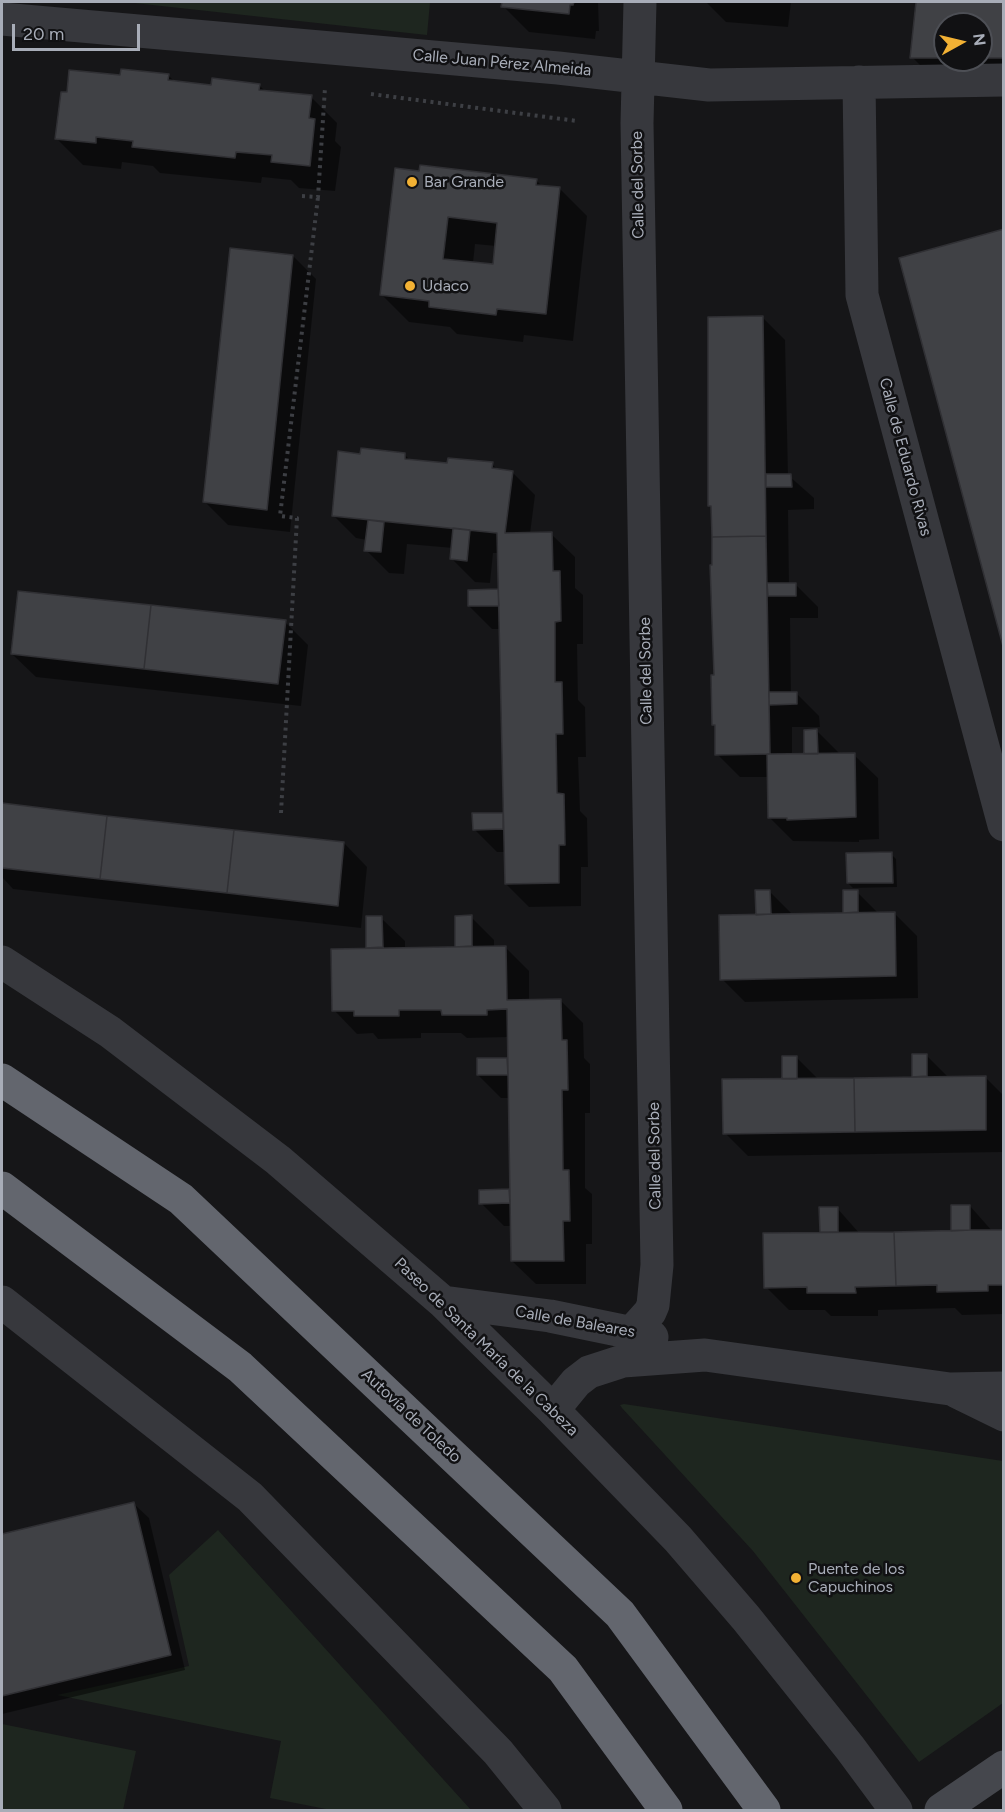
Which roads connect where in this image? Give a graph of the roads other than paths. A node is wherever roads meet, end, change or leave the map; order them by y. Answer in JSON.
{"nodes":[{"id":1,"x":639,"y":2,"type":"edge"},
{"id":2,"x":2,"y":19,"type":"edge"},
{"id":3,"x":637,"y":77,"type":"junction"},
{"id":4,"x":1004,"y":80,"type":"edge"},
{"id":5,"x":859,"y":82,"type":"junction"},
{"id":6,"x":1004,"y":825,"type":"edge"},
{"id":7,"x":2,"y":962,"type":"edge"},
{"id":8,"x":2,"y":1080,"type":"edge"},
{"id":9,"x":2,"y":1188,"type":"edge"},
{"id":10,"x":2,"y":1302,"type":"edge"},
{"id":11,"x":443,"y":1302,"type":"junction"},
{"id":12,"x":632,"y":1332,"type":"junction"},
{"id":13,"x":705,"y":1355,"type":"junction"},
{"id":14,"x":1004,"y":1388,"type":"edge"},
{"id":15,"x":950,"y":1389,"type":"junction"},
{"id":16,"x":553,"y":1410,"type":"junction"},
{"id":17,"x":1004,"y":1414,"type":"edge"},
{"id":18,"x":1004,"y":1767,"type":"edge"},
{"id":19,"x":545,"y":1810,"type":"edge"},
{"id":20,"x":666,"y":1810,"type":"edge"},
{"id":21,"x":764,"y":1810,"type":"edge"},
{"id":22,"x":896,"y":1810,"type":"edge"},
{"id":23,"x":941,"y":1810,"type":"edge"}],
"edges":[{"from":1,"to":3,"type":"street","name":"Calle del Sorbe"},
{"from":2,"to":3,"type":"street","name":"Calle Juan Pérez Almeida"},
{"from":3,"to":5,"type":"street","name":"Calle Juan Pérez Almeida"},
{"from":3,"to":12,"type":"street","name":"Calle del Sorbe"},
{"from":4,"to":5,"type":"street","name":"Calle Juan Pérez Almeida"},
{"from":5,"to":6,"type":"street","name":"Calle de Eduardo Rivas"},
{"from":7,"to":11,"type":"street","name":"Paseo de Santa María de la Cabeza"},
{"from":8,"to":21,"type":"highway","name":"Autovía de Toledo"},
{"from":9,"to":20,"type":"highway"},
{"from":10,"to":19,"type":"street"},
{"from":11,"to":12,"type":"street","name":"Calle de Baleares"},
{"from":11,"to":16,"type":"street","name":"Paseo de Santa María de la Cabeza"},
{"from":12,"to":13,"type":"street","name":"Calle de Baleares"},
{"from":13,"to":15,"type":"street","name":"Calle de Baleares"},
{"from":13,"to":16,"type":"street","name":"Calle de Baleares"},
{"from":14,"to":15,"type":"street","name":"Calle de Baleares"},
{"from":15,"to":17,"type":"street","name":"Calle de Baleares"},
{"from":16,"to":22,"type":"street","name":"Paseo de Santa María de la Cabeza"},
{"from":18,"to":23,"type":"street"}]}
